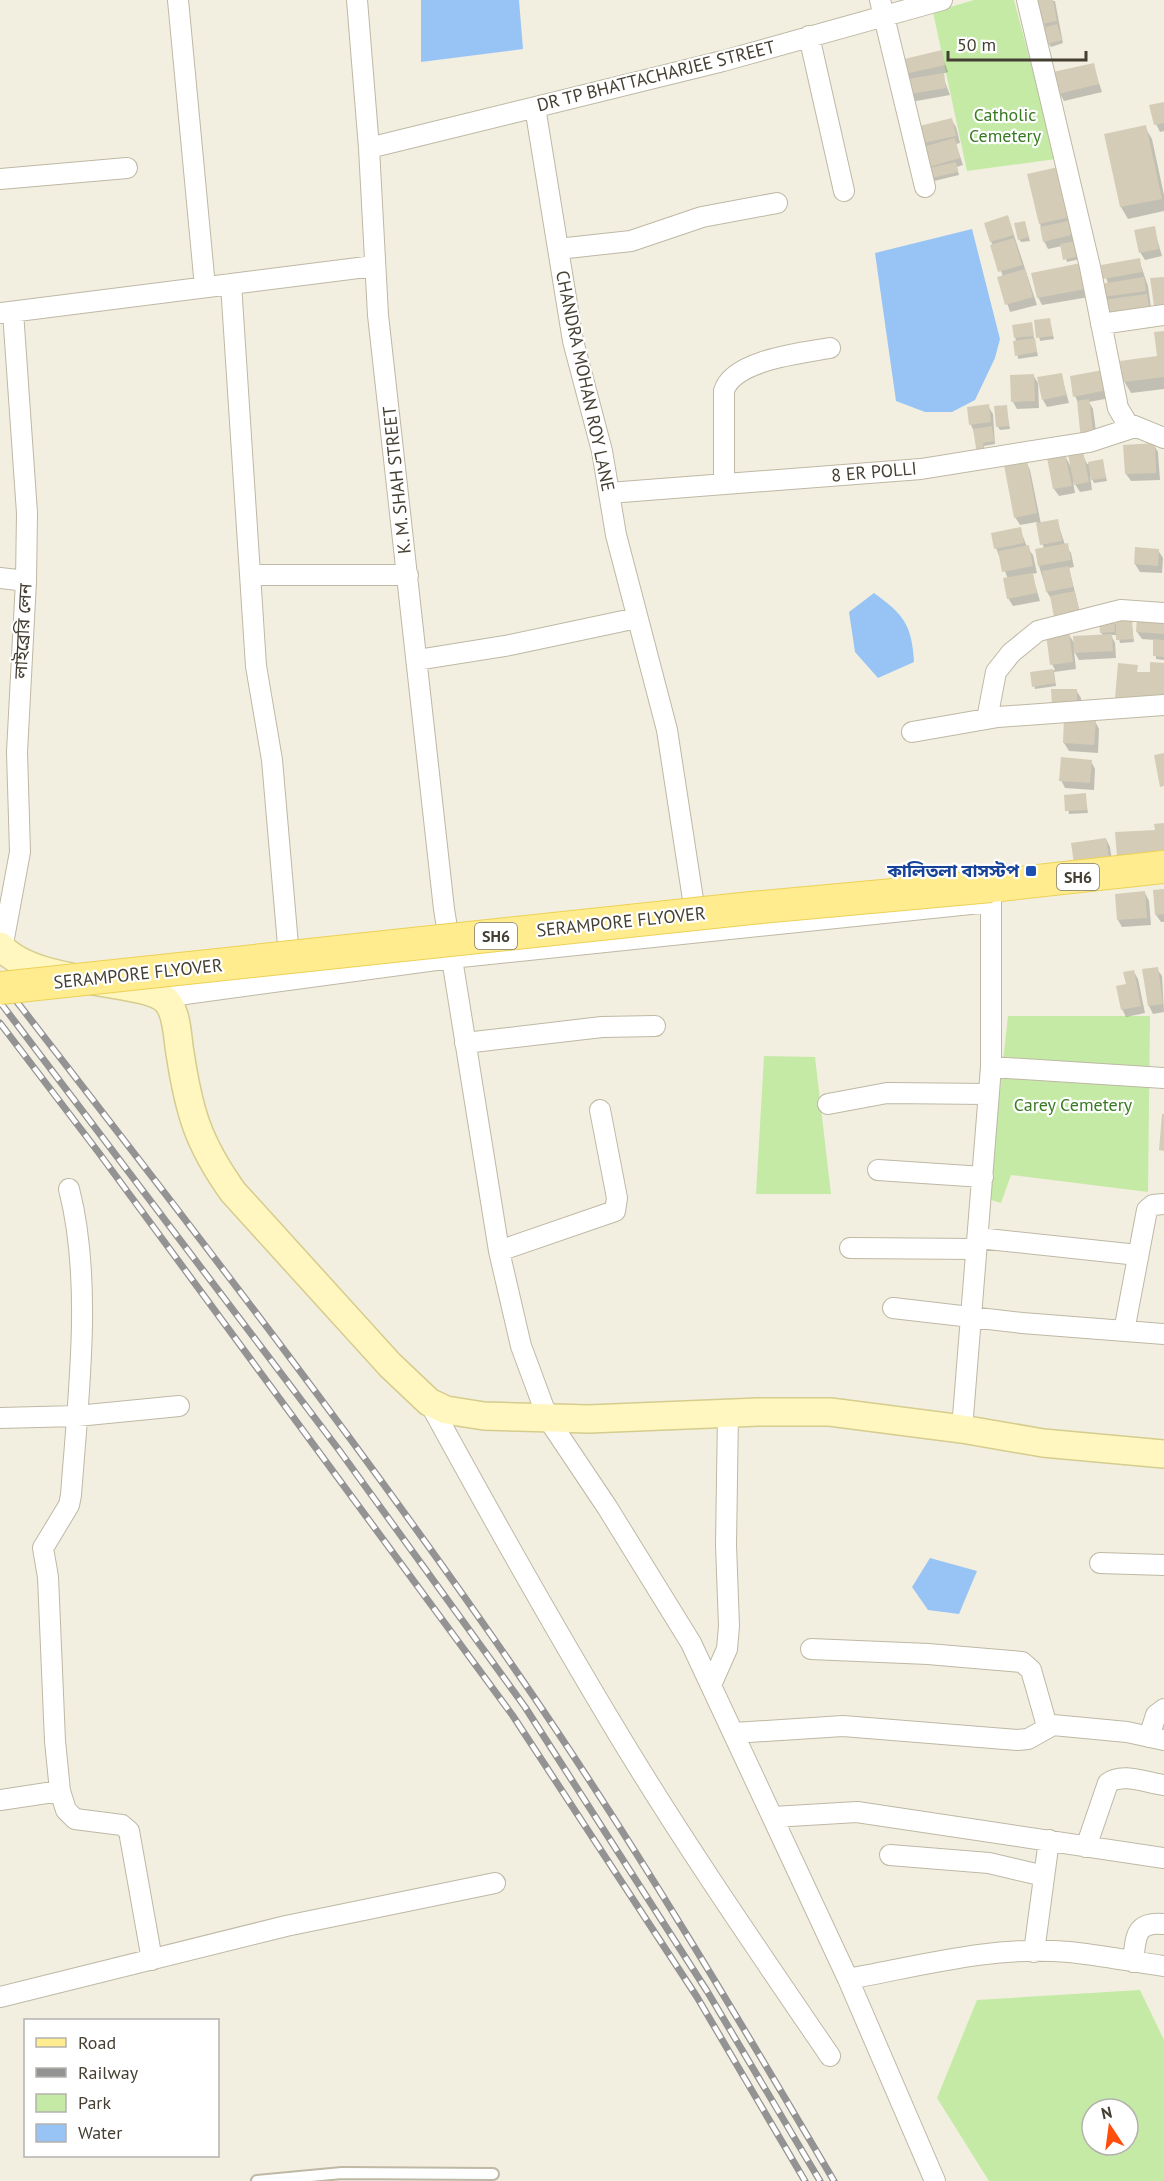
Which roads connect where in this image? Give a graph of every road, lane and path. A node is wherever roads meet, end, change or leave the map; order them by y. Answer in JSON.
{"nodes":[{"id":1,"x":178,"y":0,"type":"edge"},
{"id":2,"x":357,"y":0,"type":"edge"},
{"id":3,"x":942,"y":0,"type":"edge"},
{"id":4,"x":1027,"y":0,"type":"edge"},
{"id":5,"x":882,"y":8,"type":"edge"},
{"id":6,"x":809,"y":36,"type":"junction"},
{"id":7,"x":536,"y":106,"type":"junction"},
{"id":8,"x":369,"y":148,"type":"junction"},
{"id":9,"x":127,"y":168,"type":"dead end"},
{"id":10,"x":0,"y":179,"type":"edge"},
{"id":11,"x":925,"y":187,"type":"dead end"},
{"id":12,"x":844,"y":191,"type":"dead end"},
{"id":13,"x":777,"y":203,"type":"dead end"},
{"id":14,"x":558,"y":249,"type":"junction"},
{"id":15,"x":374,"y":266,"type":"junction"},
{"id":16,"x":231,"y":284,"type":"junction"},
{"id":17,"x":206,"y":287,"type":"junction"},
{"id":18,"x":7,"y":313,"type":"edge"},
{"id":19,"x":1164,"y":315,"type":"edge"},
{"id":20,"x":1101,"y":324,"type":"junction"},
{"id":21,"x":830,"y":348,"type":"dead end"},
{"id":22,"x":1135,"y":427,"type":"junction"},
{"id":23,"x":1164,"y":438,"type":"edge"},
{"id":24,"x":724,"y":484,"type":"junction"},
{"id":25,"x":609,"y":493,"type":"junction"},
{"id":26,"x":250,"y":575,"type":"junction"},
{"id":27,"x":408,"y":575,"type":"junction"},
{"id":28,"x":0,"y":578,"type":"edge"},
{"id":29,"x":26,"y":581,"type":"junction"},
{"id":30,"x":1164,"y":613,"type":"edge"},
{"id":31,"x":637,"y":618,"type":"junction"},
{"id":32,"x":417,"y":660,"type":"junction"},
{"id":33,"x":1164,"y":705,"type":"edge"},
{"id":34,"x":987,"y":719,"type":"junction"},
{"id":35,"x":912,"y":732,"type":"dead end"},
{"id":36,"x":1164,"y":867,"type":"edge"},
{"id":37,"x":992,"y":894,"type":"junction"},
{"id":38,"x":698,"y":932,"type":"junction"},
{"id":39,"x":1,"y":948,"type":"edge"},
{"id":40,"x":451,"y":958,"type":"junction"},
{"id":41,"x":291,"y":980,"type":"junction"},
{"id":42,"x":0,"y":988,"type":"edge"},
{"id":43,"x":163,"y":997,"type":"junction"},
{"id":44,"x":655,"y":1026,"type":"dead end"},
{"id":45,"x":465,"y":1043,"type":"junction"},
{"id":46,"x":991,"y":1067,"type":"junction"},
{"id":47,"x":1164,"y":1078,"type":"edge"},
{"id":48,"x":989,"y":1094,"type":"junction"},
{"id":49,"x":828,"y":1104,"type":"dead end"},
{"id":50,"x":600,"y":1110,"type":"dead end"},
{"id":51,"x":878,"y":1170,"type":"dead end"},
{"id":52,"x":983,"y":1178,"type":"junction"},
{"id":53,"x":69,"y":1189,"type":"dead end"},
{"id":54,"x":1164,"y":1204,"type":"edge"},
{"id":55,"x":977,"y":1244,"type":"junction"},
{"id":56,"x":850,"y":1248,"type":"dead end"},
{"id":57,"x":499,"y":1251,"type":"junction"},
{"id":58,"x":1138,"y":1255,"type":"junction"},
{"id":59,"x":893,"y":1308,"type":"dead end"},
{"id":60,"x":971,"y":1317,"type":"junction"},
{"id":61,"x":1124,"y":1331,"type":"junction"},
{"id":62,"x":1164,"y":1334,"type":"edge"},
{"id":63,"x":429,"y":1402,"type":"junction"},
{"id":64,"x":179,"y":1406,"type":"dead end"},
{"id":65,"x":728,"y":1414,"type":"junction"},
{"id":66,"x":77,"y":1416,"type":"junction"},
{"id":67,"x":0,"y":1418,"type":"edge"},
{"id":68,"x":548,"y":1419,"type":"junction"},
{"id":69,"x":962,"y":1429,"type":"junction"},
{"id":70,"x":1164,"y":1454,"type":"edge"},
{"id":71,"x":1100,"y":1563,"type":"dead end"},
{"id":72,"x":1164,"y":1565,"type":"edge"},
{"id":73,"x":811,"y":1649,"type":"dead end"},
{"id":74,"x":711,"y":1686,"type":"junction"},
{"id":75,"x":1164,"y":1709,"type":"edge"},
{"id":76,"x":1047,"y":1726,"type":"junction"},
{"id":77,"x":734,"y":1733,"type":"junction"},
{"id":78,"x":1156,"y":1738,"type":"edge"},
{"id":79,"x":1164,"y":1785,"type":"edge"},
{"id":80,"x":60,"y":1791,"type":"junction"},
{"id":81,"x":0,"y":1800,"type":"edge"},
{"id":82,"x":773,"y":1817,"type":"junction"},
{"id":83,"x":1048,"y":1840,"type":"junction"},
{"id":84,"x":1086,"y":1847,"type":"junction"},
{"id":85,"x":890,"y":1855,"type":"dead end"},
{"id":86,"x":1164,"y":1858,"type":"edge"},
{"id":87,"x":1044,"y":1876,"type":"junction"},
{"id":88,"x":495,"y":1883,"type":"dead end"},
{"id":89,"x":1164,"y":1924,"type":"edge"},
{"id":90,"x":1034,"y":1952,"type":"junction"},
{"id":91,"x":152,"y":1960,"type":"junction"},
{"id":92,"x":1132,"y":1962,"type":"junction"},
{"id":93,"x":1164,"y":1966,"type":"edge"},
{"id":94,"x":848,"y":1979,"type":"junction"},
{"id":95,"x":0,"y":1996,"type":"edge"},
{"id":96,"x":830,"y":2056,"type":"dead end"},
{"id":97,"x":493,"y":2174,"type":"dead end"},
{"id":98,"x":257,"y":2181,"type":"edge"},
{"id":99,"x":935,"y":2181,"type":"edge"}],
"edges":[{"from":1,"to":17,"type":"street"},
{"from":2,"to":8,"type":"street","name":"K. M. SHAH STREET"},
{"from":3,"to":5,"type":"street","name":"DR TP BHATTACHARJEE STREET"},
{"from":4,"to":20,"type":"street"},
{"from":5,"to":6,"type":"street","name":"DR TP BHATTACHARJEE STREET"},
{"from":5,"to":11,"type":"street"},
{"from":6,"to":7,"type":"street","name":"DR TP BHATTACHARJEE STREET"},
{"from":6,"to":12,"type":"street"},
{"from":7,"to":8,"type":"street","name":"DR TP BHATTACHARJEE STREET"},
{"from":7,"to":14,"type":"street","name":"CHANDRA MOHAN ROY LANE"},
{"from":8,"to":15,"type":"street","name":"K. M. SHAH STREET"},
{"from":9,"to":10,"type":"street"},
{"from":13,"to":14,"type":"street"},
{"from":14,"to":25,"type":"street","name":"CHANDRA MOHAN ROY LANE"},
{"from":15,"to":16,"type":"street"},
{"from":15,"to":27,"type":"street","name":"K. M. SHAH STREET"},
{"from":16,"to":17,"type":"street"},
{"from":16,"to":26,"type":"street"},
{"from":17,"to":18,"type":"street"},
{"from":18,"to":29,"type":"street","name":"লাইব্রেরি লেন"},
{"from":19,"to":20,"type":"street"},
{"from":20,"to":22,"type":"street"},
{"from":21,"to":24,"type":"street"},
{"from":22,"to":23,"type":"street"},
{"from":22,"to":24,"type":"street","name":"8 ER POLLI"},
{"from":24,"to":25,"type":"street","name":"8 ER POLLI"},
{"from":25,"to":31,"type":"street","name":"CHANDRA MOHAN ROY LANE"},
{"from":26,"to":27,"type":"street"},
{"from":26,"to":41,"type":"street"},
{"from":27,"to":32,"type":"street","name":"K. M. SHAH STREET"},
{"from":28,"to":29,"type":"street"},
{"from":29,"to":39,"type":"street","name":"লাইব্রেরি লেন"},
{"from":30,"to":34,"type":"street"},
{"from":31,"to":32,"type":"street"},
{"from":31,"to":38,"type":"street","name":"CHANDRA MOHAN ROY LANE"},
{"from":32,"to":40,"type":"street","name":"K. M. SHAH STREET"},
{"from":33,"to":34,"type":"street"},
{"from":34,"to":35,"type":"street"},
{"from":36,"to":37,"type":"main road","number":"SH6"},
{"from":37,"to":38,"type":"street"},
{"from":37,"to":42,"type":"main road","name":"SERAMPORE FLYOVER","number":"SH6","bridge":true},
{"from":37,"to":46,"type":"street"},
{"from":38,"to":40,"type":"street"},
{"from":39,"to":43,"type":"street"},
{"from":40,"to":41,"type":"street"},
{"from":40,"to":45,"type":"street","name":"K. M. SHAH STREET"},
{"from":41,"to":43,"type":"street"},
{"from":43,"to":63,"type":"street"},
{"from":44,"to":45,"type":"street"},
{"from":45,"to":57,"type":"street","name":"K. M. SHAH STREET"},
{"from":46,"to":47,"type":"street"},
{"from":46,"to":48,"type":"street"},
{"from":48,"to":49,"type":"street"},
{"from":48,"to":52,"type":"street"},
{"from":50,"to":57,"type":"street"},
{"from":51,"to":52,"type":"street"},
{"from":52,"to":55,"type":"street"},
{"from":53,"to":66,"type":"street"},
{"from":54,"to":58,"type":"street"},
{"from":55,"to":56,"type":"street"},
{"from":55,"to":58,"type":"street"},
{"from":55,"to":60,"type":"street"},
{"from":57,"to":68,"type":"street","name":"K. M. SHAH STREET"},
{"from":58,"to":61,"type":"street"},
{"from":59,"to":60,"type":"street"},
{"from":60,"to":61,"type":"street"},
{"from":60,"to":69,"type":"street"},
{"from":61,"to":62,"type":"street"},
{"from":63,"to":68,"type":"street"},
{"from":63,"to":96,"type":"street"},
{"from":64,"to":66,"type":"street"},
{"from":65,"to":68,"type":"street"},
{"from":65,"to":69,"type":"street"},
{"from":65,"to":74,"type":"street"},
{"from":66,"to":67,"type":"street"},
{"from":66,"to":80,"type":"street"},
{"from":68,"to":74,"type":"street","name":"K. M. SHAH STREET"},
{"from":69,"to":70,"type":"street"},
{"from":71,"to":72,"type":"street"},
{"from":73,"to":76,"type":"street"},
{"from":74,"to":77,"type":"street","name":"K. M. SHAH STREET"},
{"from":75,"to":78,"type":"street"},
{"from":76,"to":77,"type":"street"},
{"from":76,"to":78,"type":"street"},
{"from":77,"to":82,"type":"street","name":"K. M. SHAH STREET"},
{"from":79,"to":84,"type":"street"},
{"from":80,"to":81,"type":"street"},
{"from":80,"to":91,"type":"street"},
{"from":82,"to":83,"type":"street"},
{"from":82,"to":94,"type":"street","name":"K. M. SHAH STREET"},
{"from":83,"to":84,"type":"street"},
{"from":83,"to":87,"type":"street"},
{"from":84,"to":86,"type":"street"},
{"from":85,"to":87,"type":"street"},
{"from":87,"to":90,"type":"street"},
{"from":88,"to":91,"type":"street"},
{"from":89,"to":92,"type":"street"},
{"from":90,"to":92,"type":"street"},
{"from":90,"to":94,"type":"street"},
{"from":91,"to":95,"type":"street"},
{"from":92,"to":93,"type":"street"},
{"from":94,"to":99,"type":"street","name":"K. M. SHAH STREET"},
{"from":97,"to":98,"type":"lane"}]}
